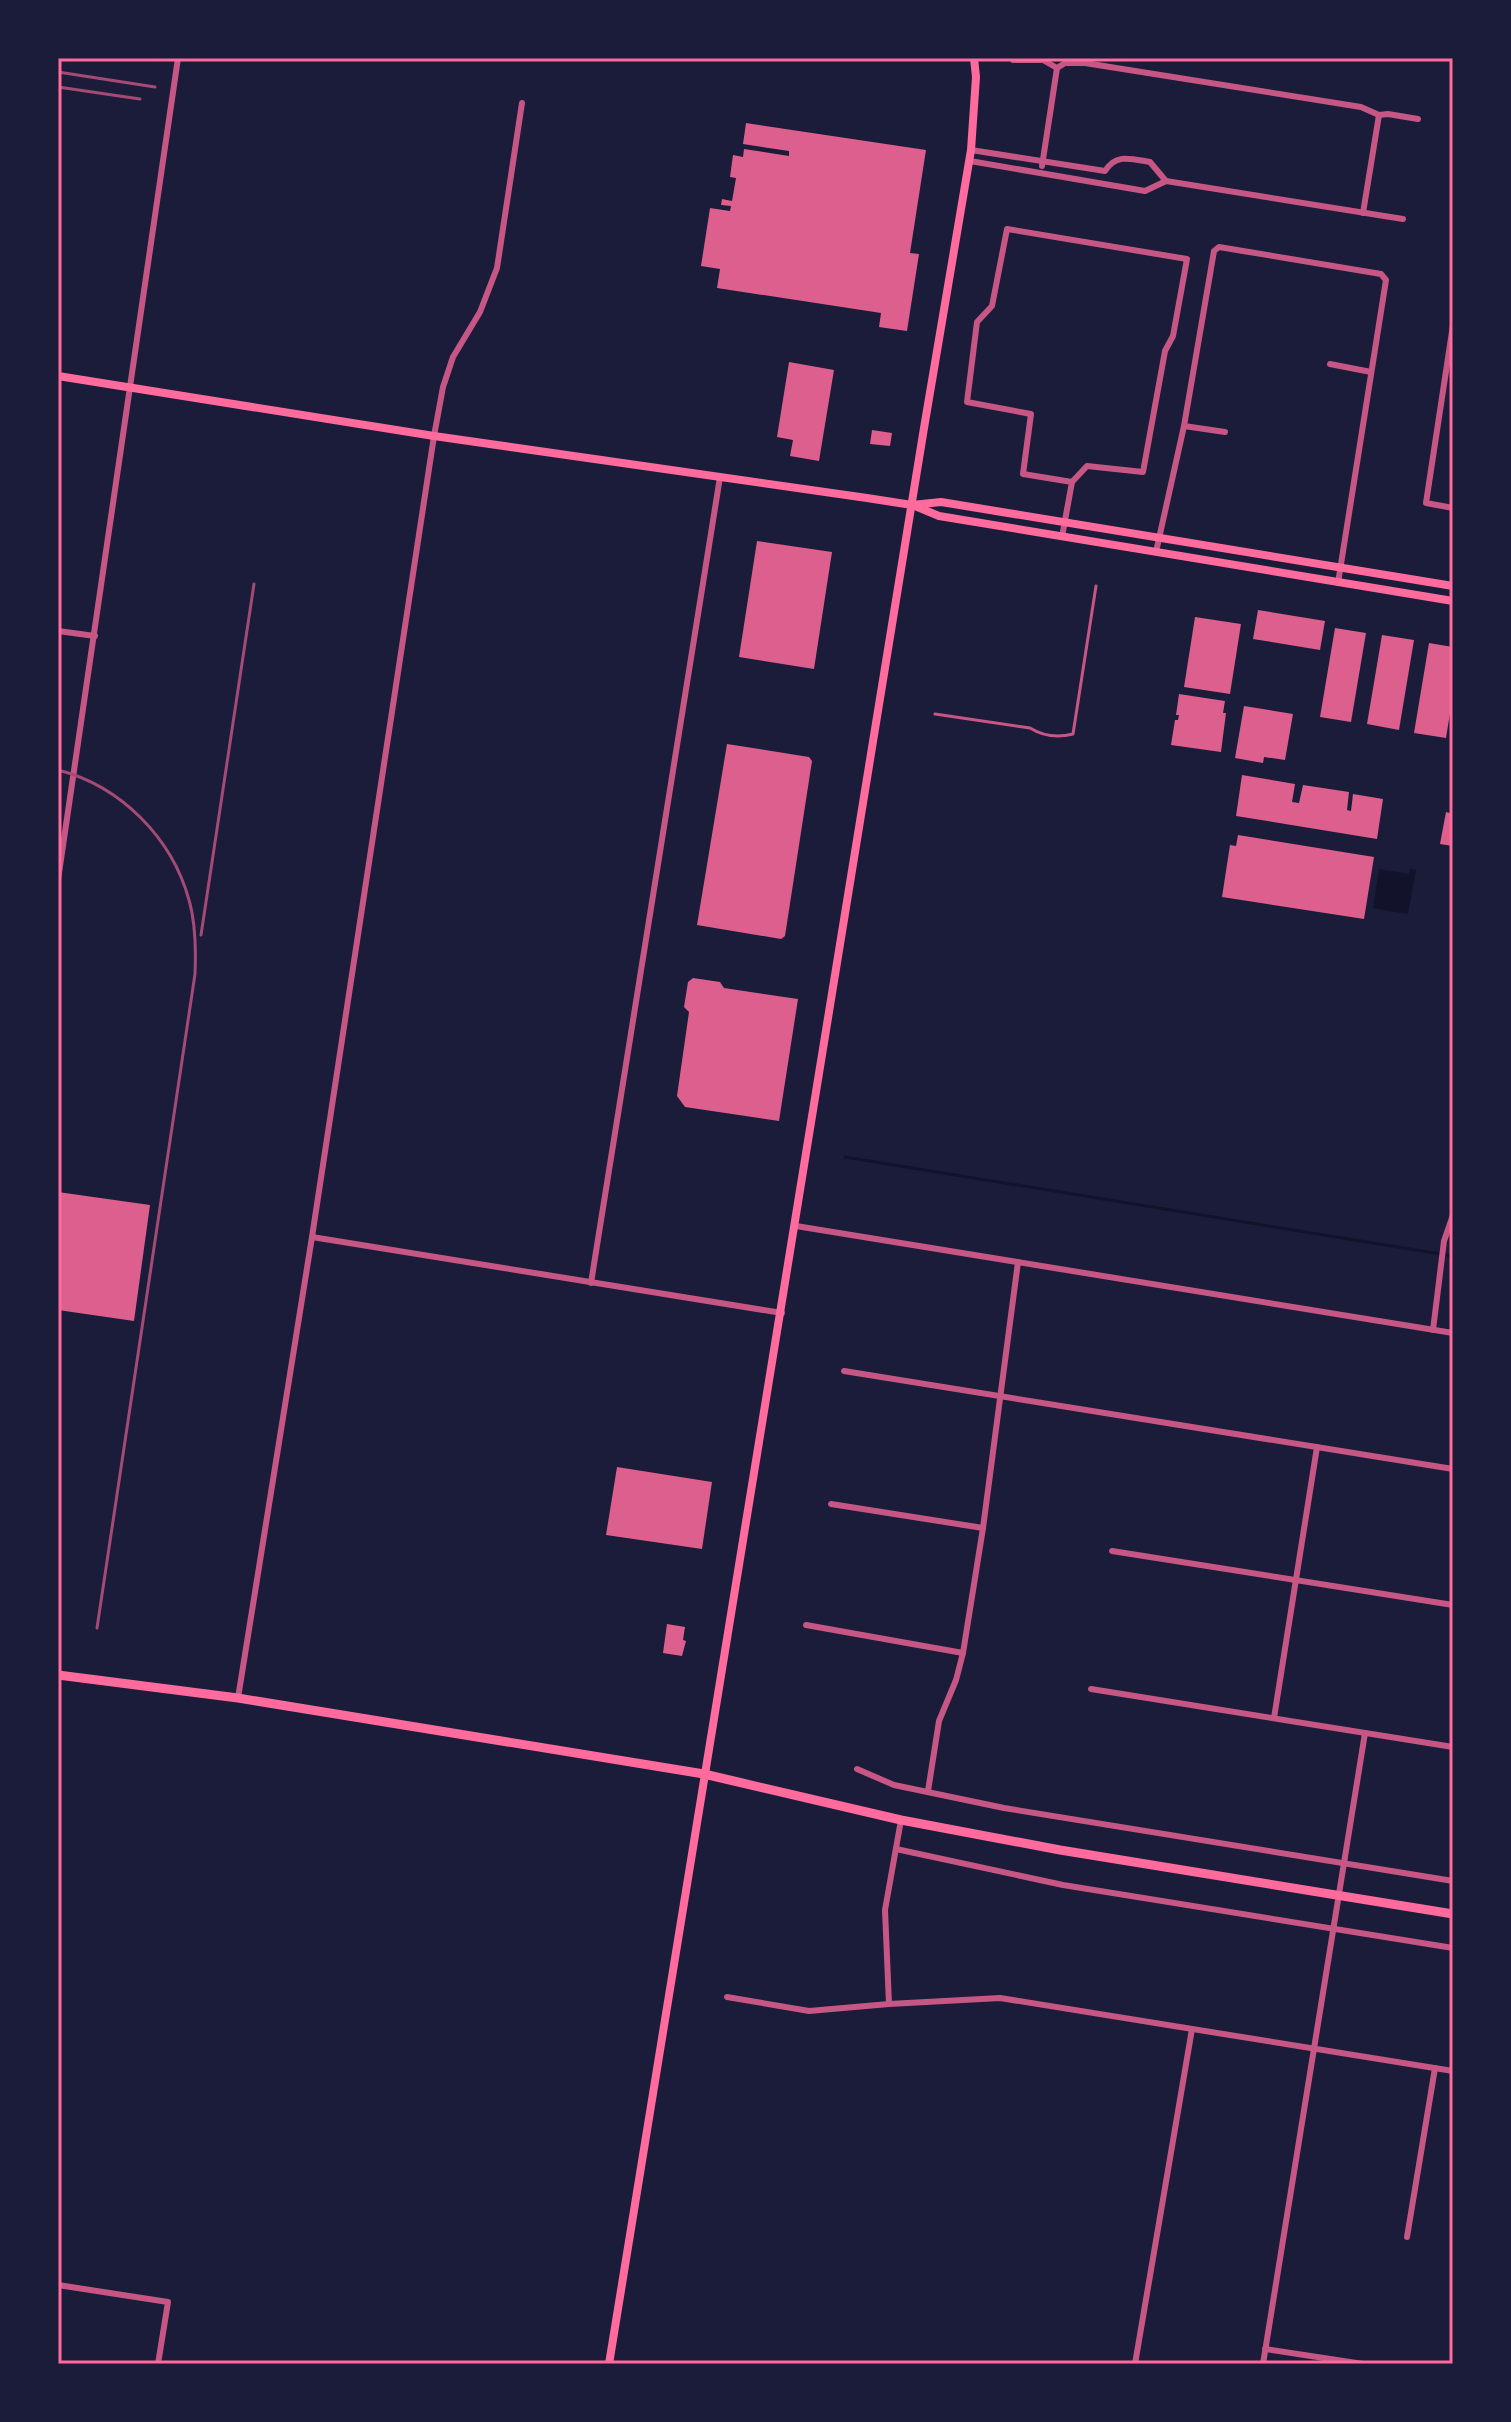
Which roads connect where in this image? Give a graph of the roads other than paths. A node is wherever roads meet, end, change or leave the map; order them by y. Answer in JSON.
{"nodes":[{"id":1,"x":178,"y":58,"type":"edge"},
{"id":2,"x":974,"y":58,"type":"edge"},
{"id":3,"x":1013,"y":60,"type":"edge"},
{"id":4,"x":1057,"y":68,"type":"junction"},
{"id":5,"x":522,"y":103,"type":"dead end"},
{"id":6,"x":1379,"y":115,"type":"junction"},
{"id":7,"x":1418,"y":119,"type":"dead end"},
{"id":8,"x":971,"y":150,"type":"junction"},
{"id":9,"x":970,"y":161,"type":"junction"},
{"id":10,"x":1042,"y":162,"type":"junction"},
{"id":11,"x":1105,"y":171,"type":"junction"},
{"id":12,"x":1040,"y":173,"type":"junction"},
{"id":13,"x":1166,"y":181,"type":"junction"},
{"id":14,"x":1103,"y":184,"type":"junction"},
{"id":15,"x":1363,"y":213,"type":"junction"},
{"id":16,"x":1403,"y":219,"type":"dead end"},
{"id":17,"x":1453,"y":325,"type":"edge"},
{"id":18,"x":1330,"y":364,"type":"dead end"},
{"id":19,"x":1371,"y":372,"type":"junction"},
{"id":20,"x":58,"y":376,"type":"edge"},
{"id":21,"x":128,"y":387,"type":"junction"},
{"id":22,"x":1184,"y":426,"type":"junction"},
{"id":23,"x":1225,"y":432,"type":"dead end"},
{"id":24,"x":434,"y":436,"type":"junction"},
{"id":25,"x":720,"y":477,"type":"junction"},
{"id":26,"x":1072,"y":482,"type":"junction"},
{"id":27,"x":912,"y":505,"type":"junction"},
{"id":28,"x":1453,"y":508,"type":"edge"},
{"id":29,"x":1066,"y":521,"type":"junction"},
{"id":30,"x":1159,"y":536,"type":"junction"},
{"id":31,"x":1062,"y":537,"type":"junction"},
{"id":32,"x":1156,"y":552,"type":"junction"},
{"id":33,"x":1340,"y":568,"type":"junction"},
{"id":34,"x":1338,"y":583,"type":"junction"},
{"id":35,"x":1096,"y":586,"type":"dead end"},
{"id":36,"x":1453,"y":586,"type":"edge"},
{"id":37,"x":1453,"y":601,"type":"edge"},
{"id":38,"x":58,"y":631,"type":"edge"},
{"id":39,"x":95,"y":636,"type":"junction"},
{"id":40,"x":935,"y":714,"type":"dead end"},
{"id":41,"x":58,"y":880,"type":"edge"},
{"id":42,"x":1453,"y":1215,"type":"edge"},
{"id":43,"x":796,"y":1226,"type":"junction"},
{"id":44,"x":312,"y":1237,"type":"junction"},
{"id":45,"x":1018,"y":1262,"type":"junction"},
{"id":46,"x":591,"y":1283,"type":"junction"},
{"id":47,"x":782,"y":1313,"type":"junction"},
{"id":48,"x":1433,"y":1330,"type":"junction"},
{"id":49,"x":1453,"y":1333,"type":"edge"},
{"id":50,"x":844,"y":1371,"type":"dead end"},
{"id":51,"x":1001,"y":1397,"type":"junction"},
{"id":52,"x":1317,"y":1447,"type":"junction"},
{"id":53,"x":1453,"y":1469,"type":"edge"},
{"id":54,"x":831,"y":1504,"type":"dead end"},
{"id":55,"x":983,"y":1528,"type":"junction"},
{"id":56,"x":1112,"y":1551,"type":"dead end"},
{"id":57,"x":1296,"y":1580,"type":"junction"},
{"id":58,"x":1453,"y":1605,"type":"edge"},
{"id":59,"x":806,"y":1625,"type":"dead end"},
{"id":60,"x":963,"y":1653,"type":"junction"},
{"id":61,"x":58,"y":1675,"type":"edge"},
{"id":62,"x":1091,"y":1689,"type":"dead end"},
{"id":63,"x":238,"y":1698,"type":"junction"},
{"id":64,"x":1274,"y":1718,"type":"junction"},
{"id":65,"x":1365,"y":1733,"type":"junction"},
{"id":66,"x":1453,"y":1747,"type":"edge"},
{"id":67,"x":857,"y":1769,"type":"dead end"},
{"id":68,"x":704,"y":1774,"type":"junction"},
{"id":69,"x":928,"y":1791,"type":"junction"},
{"id":70,"x":901,"y":1820,"type":"junction"},
{"id":71,"x":896,"y":1849,"type":"junction"},
{"id":72,"x":1345,"y":1864,"type":"junction"},
{"id":73,"x":1453,"y":1881,"type":"edge"},
{"id":74,"x":1339,"y":1895,"type":"junction"},
{"id":75,"x":1453,"y":1914,"type":"edge"},
{"id":76,"x":1333,"y":1928,"type":"junction"},
{"id":77,"x":1453,"y":1948,"type":"edge"},
{"id":78,"x":727,"y":1997,"type":"dead end"},
{"id":79,"x":889,"y":2004,"type":"junction"},
{"id":80,"x":1192,"y":2029,"type":"junction"},
{"id":81,"x":1314,"y":2049,"type":"junction"},
{"id":82,"x":1435,"y":2068,"type":"junction"},
{"id":83,"x":1453,"y":2071,"type":"edge"},
{"id":84,"x":1407,"y":2237,"type":"dead end"},
{"id":85,"x":58,"y":2285,"type":"edge"},
{"id":86,"x":1265,"y":2349,"type":"junction"},
{"id":87,"x":158,"y":2364,"type":"edge"},
{"id":88,"x":609,"y":2364,"type":"edge"},
{"id":89,"x":1135,"y":2364,"type":"edge"},
{"id":90,"x":1263,"y":2364,"type":"edge"},
{"id":91,"x":1363,"y":2364,"type":"edge"}],
"edges":[{"from":1,"to":21,"type":"street"},
{"from":2,"to":8,"type":"main road"},
{"from":3,"to":4,"type":"street"},
{"from":4,"to":6,"type":"street"},
{"from":4,"to":10,"type":"street"},
{"from":5,"to":24,"type":"street"},
{"from":6,"to":7,"type":"street"},
{"from":6,"to":15,"type":"street"},
{"from":8,"to":9,"type":"main road"},
{"from":8,"to":10,"type":"street"},
{"from":9,"to":12,"type":"street"},
{"from":9,"to":27,"type":"main road"},
{"from":10,"to":11,"type":"street"},
{"from":10,"to":12,"type":"street"},
{"from":11,"to":13,"type":"street"},
{"from":11,"to":14,"type":"street"},
{"from":12,"to":14,"type":"street"},
{"from":13,"to":14,"type":"street"},
{"from":13,"to":15,"type":"street"},
{"from":15,"to":16,"type":"street"},
{"from":17,"to":28,"type":"street"},
{"from":18,"to":19,"type":"street"},
{"from":19,"to":22,"type":"street"},
{"from":19,"to":33,"type":"street"},
{"from":20,"to":21,"type":"main road"},
{"from":21,"to":24,"type":"main road"},
{"from":21,"to":39,"type":"street"},
{"from":22,"to":23,"type":"street"},
{"from":22,"to":30,"type":"street"},
{"from":24,"to":25,"type":"main road"},
{"from":24,"to":44,"type":"street"},
{"from":25,"to":27,"type":"main road"},
{"from":25,"to":46,"type":"street"},
{"from":26,"to":26,"type":"street"},
{"from":26,"to":29,"type":"street"},
{"from":27,"to":29,"type":"main road"},
{"from":27,"to":31,"type":"main road"},
{"from":27,"to":43,"type":"main road"},
{"from":29,"to":30,"type":"main road"},
{"from":29,"to":31,"type":"street"},
{"from":30,"to":32,"type":"street"},
{"from":30,"to":33,"type":"main road"},
{"from":31,"to":32,"type":"main road"},
{"from":32,"to":34,"type":"main road"},
{"from":33,"to":34,"type":"street"},
{"from":33,"to":36,"type":"main road"},
{"from":34,"to":37,"type":"main road"},
{"from":35,"to":40,"type":"lane"},
{"from":38,"to":39,"type":"street"},
{"from":39,"to":41,"type":"street"},
{"from":42,"to":48,"type":"street"},
{"from":43,"to":45,"type":"street"},
{"from":43,"to":47,"type":"main road"},
{"from":44,"to":46,"type":"street"},
{"from":44,"to":63,"type":"street"},
{"from":45,"to":48,"type":"street"},
{"from":45,"to":51,"type":"street"},
{"from":46,"to":47,"type":"street"},
{"from":47,"to":68,"type":"main road"},
{"from":48,"to":49,"type":"street"},
{"from":50,"to":51,"type":"street"},
{"from":51,"to":52,"type":"street"},
{"from":51,"to":55,"type":"street"},
{"from":52,"to":53,"type":"street"},
{"from":52,"to":57,"type":"street"},
{"from":54,"to":55,"type":"street"},
{"from":55,"to":60,"type":"street"},
{"from":56,"to":57,"type":"street"},
{"from":57,"to":58,"type":"street"},
{"from":57,"to":64,"type":"street"},
{"from":59,"to":60,"type":"street"},
{"from":60,"to":69,"type":"street"},
{"from":61,"to":63,"type":"main road"},
{"from":62,"to":64,"type":"street"},
{"from":63,"to":68,"type":"main road"},
{"from":64,"to":65,"type":"street"},
{"from":65,"to":66,"type":"street"},
{"from":65,"to":72,"type":"street"},
{"from":67,"to":69,"type":"street"},
{"from":68,"to":70,"type":"main road"},
{"from":68,"to":88,"type":"main road"},
{"from":69,"to":72,"type":"street"},
{"from":70,"to":71,"type":"street"},
{"from":70,"to":74,"type":"main road"},
{"from":71,"to":76,"type":"street"},
{"from":71,"to":79,"type":"street"},
{"from":72,"to":73,"type":"street"},
{"from":72,"to":74,"type":"street"},
{"from":74,"to":75,"type":"main road"},
{"from":74,"to":76,"type":"street"},
{"from":76,"to":77,"type":"street"},
{"from":76,"to":81,"type":"street"},
{"from":78,"to":79,"type":"street"},
{"from":79,"to":80,"type":"street"},
{"from":80,"to":81,"type":"street"},
{"from":80,"to":89,"type":"street"},
{"from":81,"to":82,"type":"street"},
{"from":81,"to":86,"type":"street"},
{"from":82,"to":83,"type":"street"},
{"from":82,"to":84,"type":"street"},
{"from":85,"to":87,"type":"street"},
{"from":86,"to":90,"type":"street"},
{"from":86,"to":91,"type":"street"}]}
